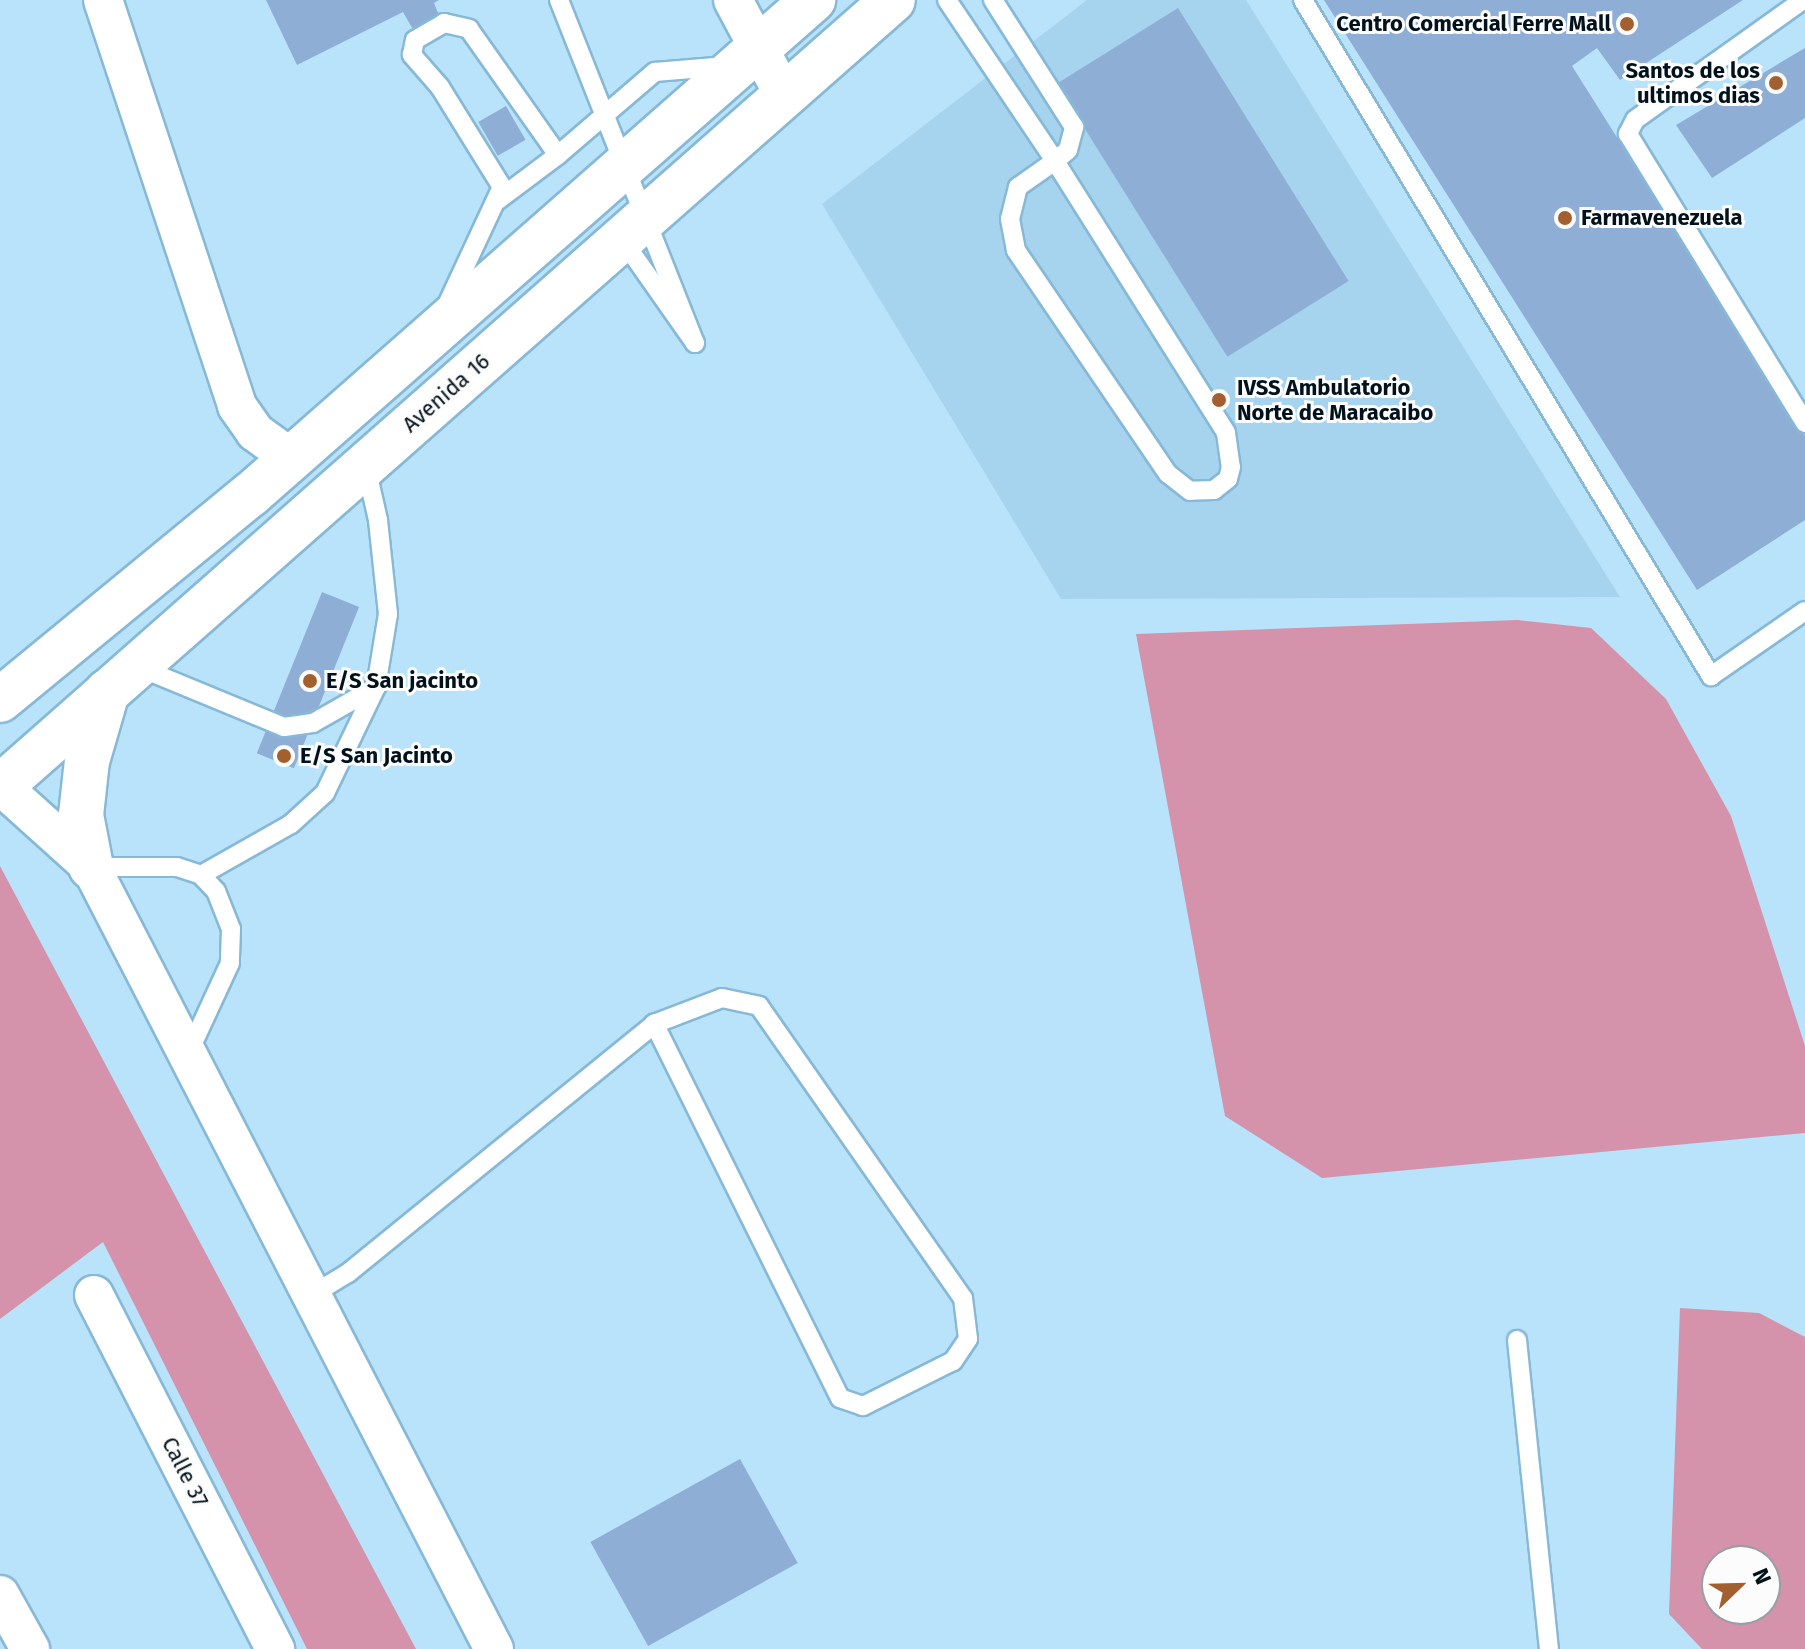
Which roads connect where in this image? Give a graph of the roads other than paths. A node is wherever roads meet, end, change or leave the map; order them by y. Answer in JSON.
{"nodes":[{"id":1,"x":103,"y":0,"type":"edge"},
{"id":2,"x":559,"y":0,"type":"edge"},
{"id":3,"x":733,"y":0,"type":"edge"},
{"id":4,"x":813,"y":0,"type":"edge"},
{"id":5,"x":893,"y":0,"type":"edge"},
{"id":6,"x":947,"y":0,"type":"edge"},
{"id":7,"x":993,"y":0,"type":"edge"},
{"id":8,"x":1303,"y":0,"type":"edge"},
{"id":9,"x":1803,"y":0,"type":"edge"},
{"id":10,"x":748,"y":56,"type":"junction"},
{"id":11,"x":784,"y":95,"type":"junction"},
{"id":12,"x":558,"y":155,"type":"junction"},
{"id":13,"x":1055,"y":161,"type":"junction"},
{"id":14,"x":498,"y":200,"type":"junction"},
{"id":15,"x":622,"y":239,"type":"junction"},
{"id":16,"x":436,"y":331,"type":"junction"},
{"id":17,"x":1805,"y":423,"type":"edge"},
{"id":18,"x":291,"y":458,"type":"junction"},
{"id":19,"x":365,"y":464,"type":"junction"},
{"id":20,"x":1805,"y":611,"type":"edge"},
{"id":21,"x":20,"y":670,"type":"edge"},
{"id":22,"x":122,"y":679,"type":"junction"},
{"id":23,"x":376,"y":687,"type":"junction"},
{"id":24,"x":0,"y":700,"type":"edge"},
{"id":25,"x":1,"y":786,"type":"edge"},
{"id":26,"x":91,"y":867,"type":"junction"},
{"id":27,"x":201,"y":875,"type":"junction"},
{"id":28,"x":654,"y":1024,"type":"junction"},
{"id":29,"x":188,"y":1054,"type":"junction"},
{"id":30,"x":94,"y":1295,"type":"dead end"},
{"id":31,"x":312,"y":1295,"type":"junction"},
{"id":32,"x":1517,"y":1340,"type":"dead end"},
{"id":33,"x":0,"y":1595,"type":"edge"},
{"id":34,"x":30,"y":1649,"type":"edge"},
{"id":35,"x":275,"y":1649,"type":"edge"},
{"id":36,"x":494,"y":1649,"type":"edge"},
{"id":37,"x":1549,"y":1649,"type":"edge"}],
"edges":[{"from":1,"to":18,"type":"street"},
{"from":2,"to":15,"type":"lane"},
{"from":3,"to":10,"type":"street"},
{"from":4,"to":10,"type":"highway"},
{"from":5,"to":11,"type":"highway","name":"Avenida 16"},
{"from":6,"to":13,"type":"lane"},
{"from":7,"to":13,"type":"lane"},
{"from":8,"to":20,"type":"lane"},
{"from":9,"to":17,"type":"lane"},
{"from":10,"to":11,"type":"street"},
{"from":10,"to":12,"type":"lane"},
{"from":10,"to":16,"type":"highway"},
{"from":11,"to":15,"type":"highway","name":"Avenida 16"},
{"from":12,"to":14,"type":"lane"},
{"from":12,"to":14,"type":"lane"},
{"from":13,"to":13,"type":"lane"},
{"from":14,"to":16,"type":"lane"},
{"from":15,"to":19,"type":"highway","name":"Avenida 16"},
{"from":16,"to":18,"type":"highway"},
{"from":18,"to":21,"type":"highway"},
{"from":19,"to":22,"type":"highway","name":"Avenida 16"},
{"from":19,"to":23,"type":"lane"},
{"from":21,"to":24,"type":"highway"},
{"from":22,"to":23,"type":"lane"},
{"from":22,"to":25,"type":"highway","name":"Avenida 16"},
{"from":22,"to":26,"type":"highway"},
{"from":23,"to":27,"type":"lane"},
{"from":25,"to":26,"type":"street"},
{"from":26,"to":27,"type":"lane"},
{"from":26,"to":29,"type":"street"},
{"from":27,"to":29,"type":"lane"},
{"from":28,"to":28,"type":"lane"},
{"from":28,"to":31,"type":"lane"},
{"from":29,"to":31,"type":"street"},
{"from":30,"to":35,"type":"street","name":"Calle 37"},
{"from":31,"to":36,"type":"street"},
{"from":32,"to":37,"type":"lane"},
{"from":33,"to":34,"type":"street"}]}
